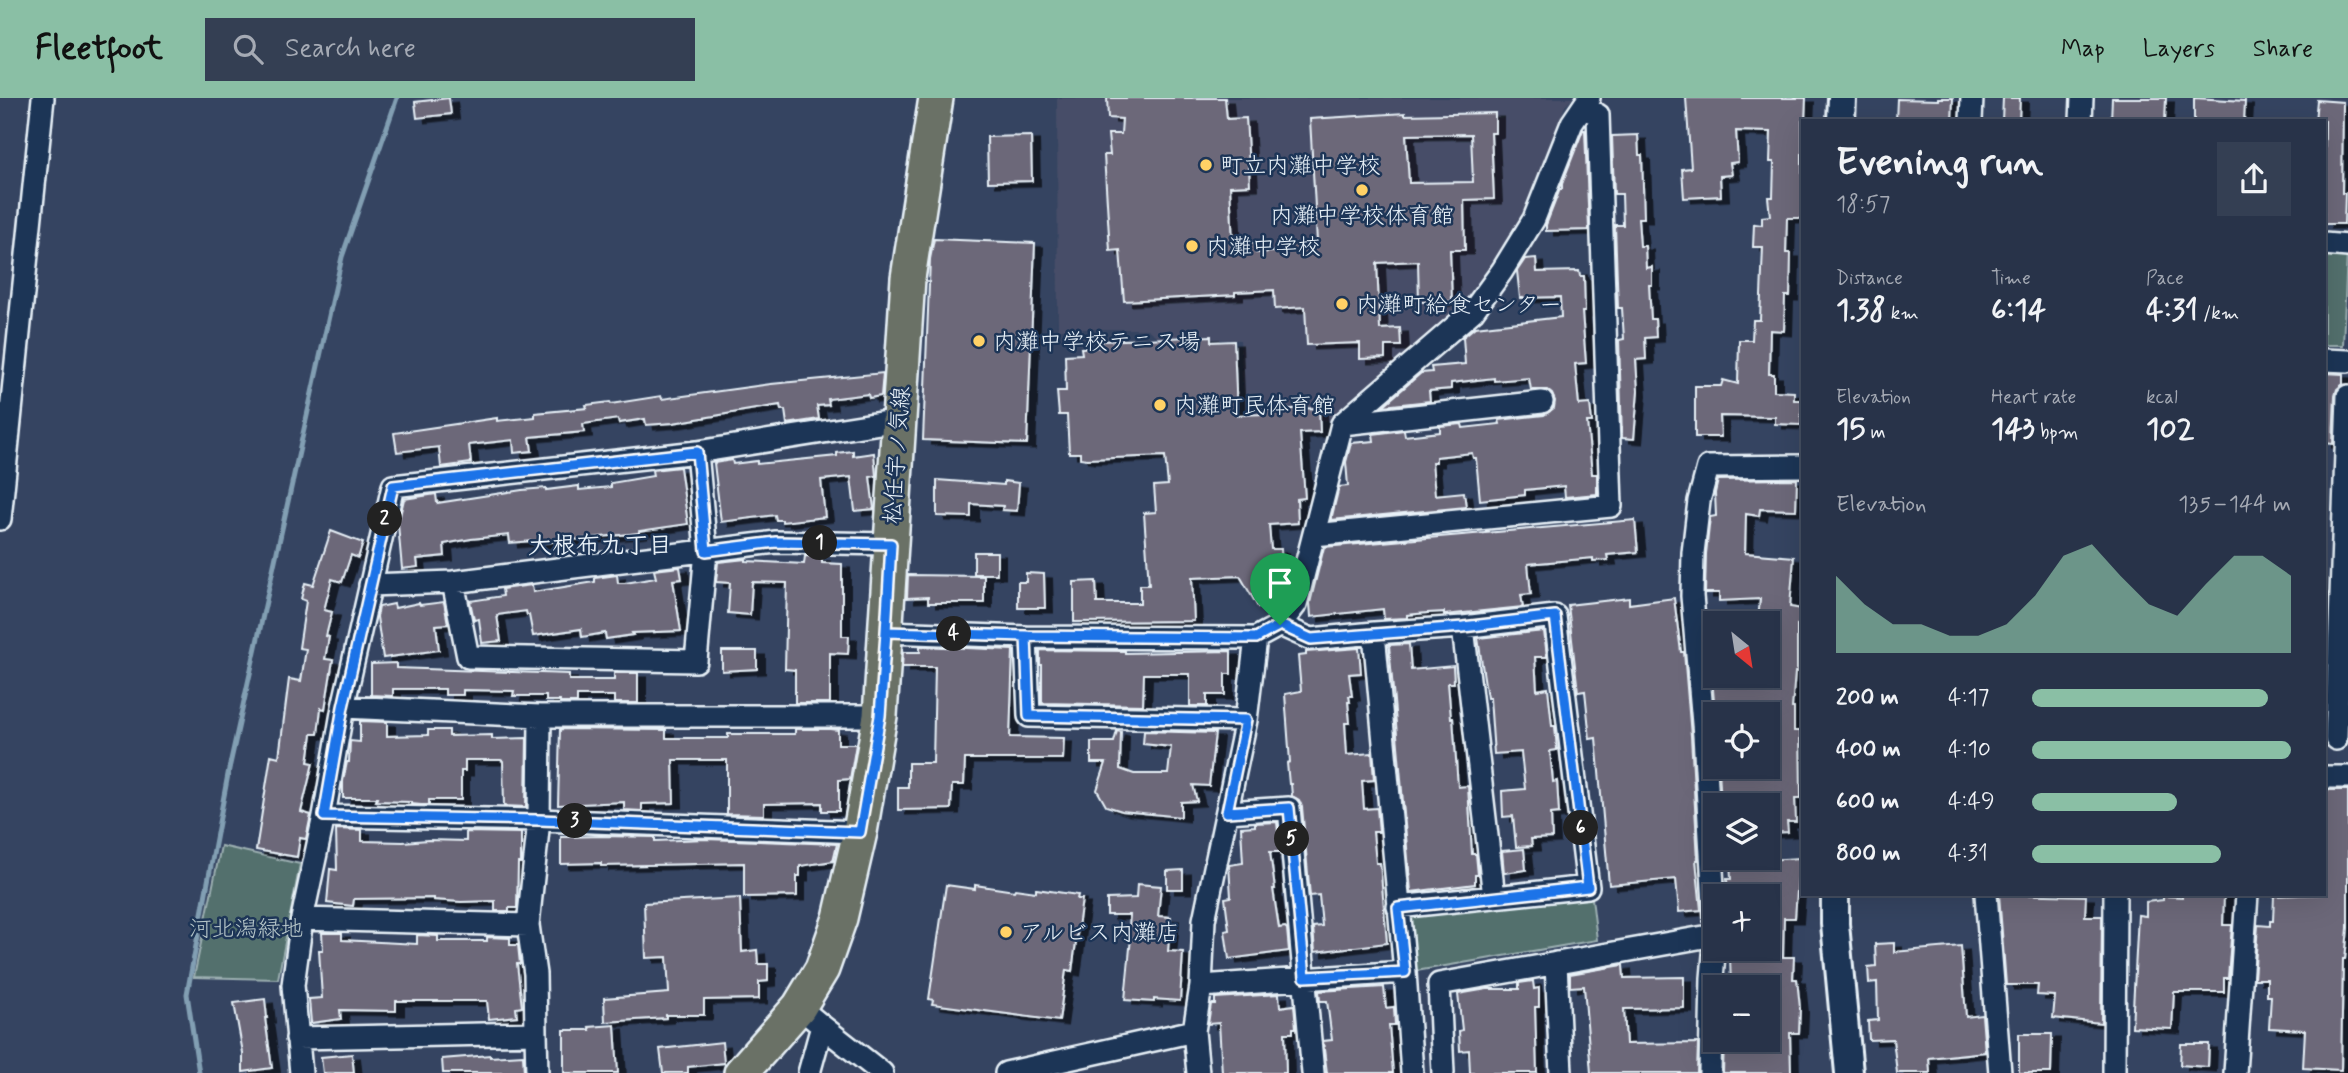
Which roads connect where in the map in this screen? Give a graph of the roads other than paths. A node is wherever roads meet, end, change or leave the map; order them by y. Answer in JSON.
{"nodes":[{"id":1,"x":43,"y":98,"type":"edge"},
{"id":2,"x":936,"y":98,"type":"edge"},
{"id":3,"x":1842,"y":98,"type":"edge"},
{"id":4,"x":1972,"y":98,"type":"edge"},
{"id":5,"x":2082,"y":98,"type":"edge"},
{"id":6,"x":1586,"y":102,"type":"edge"},
{"id":7,"x":1841,"y":119,"type":"edge"},
{"id":8,"x":1971,"y":119,"type":"edge"},
{"id":9,"x":2081,"y":119,"type":"edge"},
{"id":10,"x":2326,"y":244,"type":"edge"},
{"id":11,"x":2348,"y":246,"type":"edge"},
{"id":12,"x":2326,"y":360,"type":"edge"},
{"id":13,"x":2348,"y":361,"type":"edge"},
{"id":14,"x":2348,"y":396,"type":"edge"},
{"id":15,"x":1542,"y":402,"type":"dead end"},
{"id":16,"x":899,"y":419,"type":"junction"},
{"id":17,"x":1342,"y":424,"type":"junction"},
{"id":18,"x":697,"y":452,"type":"junction"},
{"id":19,"x":1801,"y":466,"type":"edge"},
{"id":20,"x":0,"y":519,"type":"edge"},
{"id":21,"x":1314,"y":535,"type":"junction"},
{"id":22,"x":891,"y":544,"type":"junction"},
{"id":23,"x":706,"y":551,"type":"junction"},
{"id":24,"x":453,"y":582,"type":"junction"},
{"id":25,"x":370,"y":584,"type":"junction"},
{"id":26,"x":1280,"y":625,"type":"junction"},
{"id":27,"x":1463,"y":627,"type":"junction"},
{"id":28,"x":886,"y":632,"type":"junction"},
{"id":29,"x":1374,"y":633,"type":"junction"},
{"id":30,"x":1026,"y":636,"type":"junction"},
{"id":31,"x":2337,"y":637,"type":"edge"},
{"id":32,"x":1256,"y":638,"type":"junction"},
{"id":33,"x":343,"y":707,"type":"junction"},
{"id":34,"x":540,"y":716,"type":"junction"},
{"id":35,"x":880,"y":716,"type":"junction"},
{"id":36,"x":1246,"y":720,"type":"junction"},
{"id":37,"x":2336,"y":738,"type":"edge"},
{"id":38,"x":2348,"y":777,"type":"edge"},
{"id":39,"x":2326,"y":778,"type":"edge"},
{"id":40,"x":1227,"y":812,"type":"junction"},
{"id":41,"x":324,"y":816,"type":"junction"},
{"id":42,"x":539,"y":820,"type":"junction"},
{"id":43,"x":860,"y":832,"type":"junction"},
{"id":44,"x":1713,"y":884,"type":"edge"},
{"id":45,"x":1835,"y":896,"type":"edge"},
{"id":46,"x":1986,"y":896,"type":"edge"},
{"id":47,"x":2115,"y":896,"type":"edge"},
{"id":48,"x":2247,"y":896,"type":"edge"},
{"id":49,"x":1494,"y":897,"type":"junction"},
{"id":50,"x":1398,"y":908,"type":"junction"},
{"id":51,"x":302,"y":919,"type":"junction"},
{"id":52,"x":528,"y":925,"type":"junction"},
{"id":53,"x":1703,"y":937,"type":"edge"},
{"id":54,"x":1713,"y":961,"type":"edge"},
{"id":55,"x":1556,"y":963,"type":"junction"},
{"id":56,"x":1405,"y":972,"type":"junction"},
{"id":57,"x":1305,"y":977,"type":"junction"},
{"id":58,"x":1201,"y":986,"type":"junction"},
{"id":59,"x":811,"y":1016,"type":"junction"},
{"id":60,"x":1194,"y":1031,"type":"junction"},
{"id":61,"x":536,"y":1033,"type":"junction"},
{"id":62,"x":297,"y":1038,"type":"junction"},
{"id":63,"x":301,"y":1073,"type":"edge"},
{"id":64,"x":537,"y":1073,"type":"edge"},
{"id":65,"x":741,"y":1073,"type":"edge"},
{"id":66,"x":809,"y":1073,"type":"edge"},
{"id":67,"x":882,"y":1073,"type":"edge"},
{"id":68,"x":1006,"y":1073,"type":"edge"},
{"id":69,"x":1198,"y":1073,"type":"edge"},
{"id":70,"x":1313,"y":1073,"type":"edge"},
{"id":71,"x":1412,"y":1073,"type":"edge"},
{"id":72,"x":1443,"y":1073,"type":"edge"},
{"id":73,"x":1561,"y":1073,"type":"edge"},
{"id":74,"x":1710,"y":1073,"type":"edge"},
{"id":75,"x":1849,"y":1073,"type":"edge"},
{"id":76,"x":2000,"y":1073,"type":"edge"},
{"id":77,"x":2114,"y":1073,"type":"edge"},
{"id":78,"x":2235,"y":1073,"type":"edge"}],
"edges":[{"from":1,"to":20,"type":"street"},
{"from":2,"to":16,"type":"main road","name":"松任宇ノ気線"},
{"from":3,"to":7,"type":"street"},
{"from":4,"to":8,"type":"street"},
{"from":5,"to":9,"type":"street"},
{"from":6,"to":17,"type":"street"},
{"from":6,"to":21,"type":"street"},
{"from":10,"to":11,"type":"street"},
{"from":12,"to":13,"type":"street"},
{"from":14,"to":31,"type":"street"},
{"from":15,"to":17,"type":"street"},
{"from":16,"to":18,"type":"street"},
{"from":16,"to":22,"type":"main road","name":"松任宇ノ気線"},
{"from":17,"to":21,"type":"street"},
{"from":18,"to":23,"type":"street"},
{"from":18,"to":25,"type":"street"},
{"from":19,"to":44,"type":"street"},
{"from":21,"to":26,"type":"street"},
{"from":22,"to":23,"type":"street"},
{"from":22,"to":28,"type":"main road","name":"松任宇ノ気線"},
{"from":23,"to":24,"type":"street"},
{"from":23,"to":24,"type":"street"},
{"from":24,"to":25,"type":"street"},
{"from":25,"to":33,"type":"street"},
{"from":26,"to":29,"type":"street"},
{"from":26,"to":32,"type":"street"},
{"from":27,"to":29,"type":"street"},
{"from":27,"to":49,"type":"street"},
{"from":27,"to":49,"type":"street"},
{"from":28,"to":30,"type":"street"},
{"from":28,"to":35,"type":"main road","name":"松任宇ノ気線"},
{"from":29,"to":50,"type":"street"},
{"from":30,"to":32,"type":"street"},
{"from":30,"to":36,"type":"street"},
{"from":31,"to":37,"type":"street"},
{"from":32,"to":36,"type":"street"},
{"from":33,"to":34,"type":"street"},
{"from":33,"to":41,"type":"street"},
{"from":34,"to":35,"type":"street"},
{"from":34,"to":42,"type":"street"},
{"from":35,"to":43,"type":"main road","name":"松任宇ノ気線"},
{"from":36,"to":40,"type":"street"},
{"from":38,"to":39,"type":"street"},
{"from":40,"to":57,"type":"street"},
{"from":40,"to":58,"type":"street"},
{"from":41,"to":42,"type":"street"},
{"from":41,"to":51,"type":"street"},
{"from":42,"to":43,"type":"street"},
{"from":42,"to":52,"type":"street"},
{"from":43,"to":59,"type":"main road","name":"松任宇ノ気線"},
{"from":45,"to":75,"type":"street"},
{"from":46,"to":76,"type":"street"},
{"from":47,"to":77,"type":"street"},
{"from":48,"to":78,"type":"street"},
{"from":49,"to":50,"type":"street"},
{"from":50,"to":56,"type":"street"},
{"from":51,"to":52,"type":"street"},
{"from":51,"to":62,"type":"street"},
{"from":52,"to":61,"type":"street"},
{"from":53,"to":55,"type":"street"},
{"from":54,"to":74,"type":"street"},
{"from":55,"to":72,"type":"street"},
{"from":55,"to":73,"type":"street"},
{"from":56,"to":57,"type":"street"},
{"from":56,"to":71,"type":"street"},
{"from":57,"to":58,"type":"street"},
{"from":57,"to":70,"type":"street"},
{"from":58,"to":60,"type":"street"},
{"from":59,"to":65,"type":"main road","name":"松任宇ノ気線"},
{"from":59,"to":66,"type":"street"},
{"from":59,"to":67,"type":"street"},
{"from":60,"to":68,"type":"street"},
{"from":60,"to":69,"type":"street"},
{"from":61,"to":62,"type":"street"},
{"from":61,"to":64,"type":"street"},
{"from":62,"to":63,"type":"street"}]}
